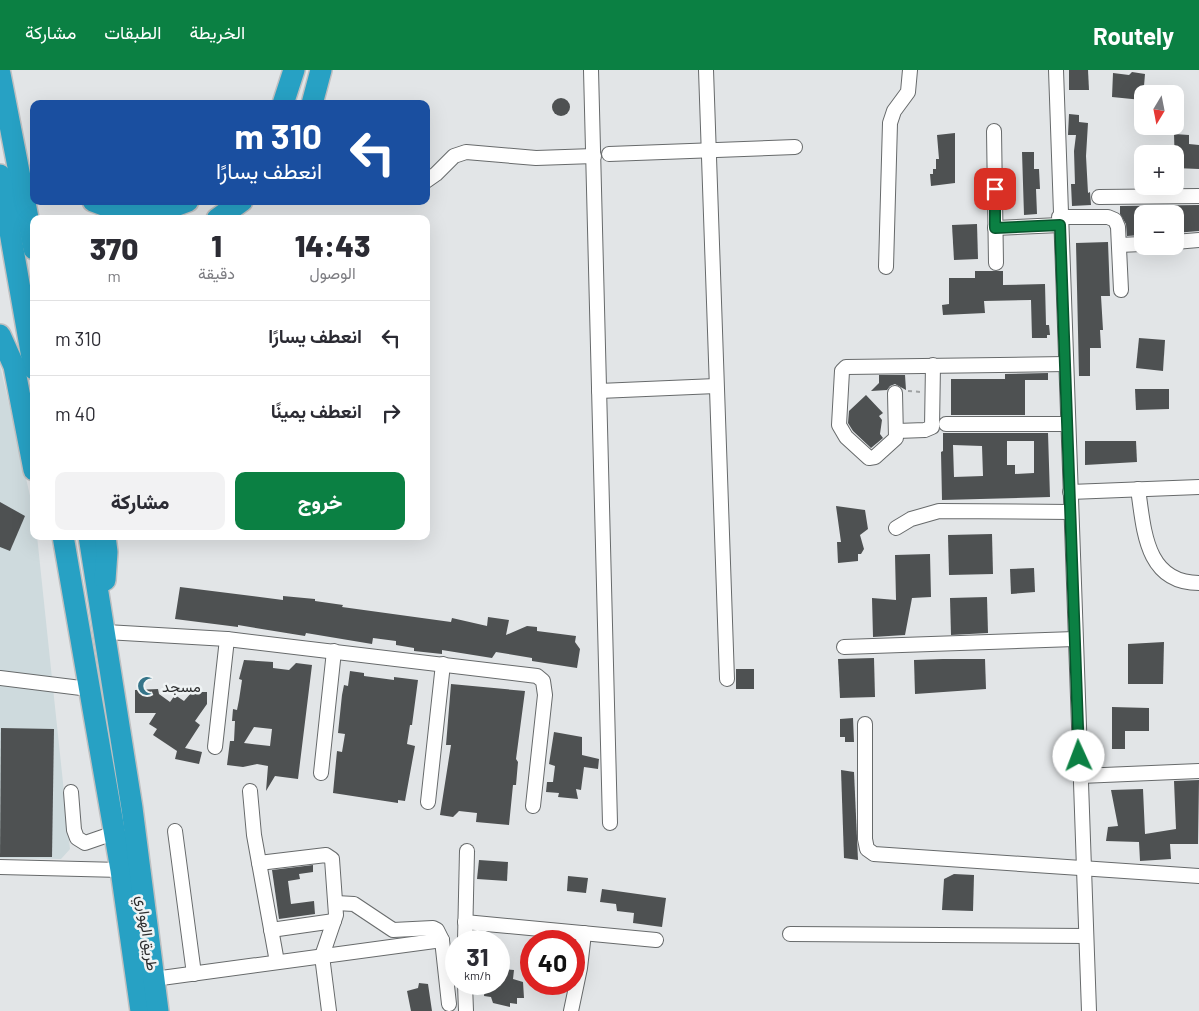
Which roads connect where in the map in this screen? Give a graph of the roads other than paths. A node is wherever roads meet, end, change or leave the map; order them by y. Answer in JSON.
{"nodes":[{"id":1,"x":294,"y":70,"type":"edge"},
{"id":2,"x":321,"y":70,"type":"edge"},
{"id":3,"x":591,"y":70,"type":"edge"},
{"id":4,"x":706,"y":70,"type":"edge"},
{"id":5,"x":910,"y":70,"type":"edge"},
{"id":6,"x":1056,"y":70,"type":"edge"},
{"id":7,"x":0,"y":74,"type":"edge"},
{"id":8,"x":284,"y":100,"type":"edge"},
{"id":9,"x":313,"y":100,"type":"edge"},
{"id":10,"x":8,"y":115,"type":"junction"},
{"id":11,"x":994,"y":131,"type":"dead end"},
{"id":12,"x":795,"y":147,"type":"dead end"},
{"id":13,"x":708,"y":150,"type":"junction"},
{"id":14,"x":30,"y":151,"type":"edge"},
{"id":15,"x":610,"y":154,"type":"dead end"},
{"id":16,"x":594,"y":156,"type":"junction"},
{"id":17,"x":0,"y":175,"type":"edge"},
{"id":18,"x":430,"y":178,"type":"edge"},
{"id":19,"x":1199,"y":196,"type":"edge"},
{"id":20,"x":1099,"y":197,"type":"dead end"},
{"id":21,"x":106,"y":205,"type":"edge"},
{"id":22,"x":177,"y":205,"type":"edge"},
{"id":23,"x":236,"y":205,"type":"edge"},
{"id":24,"x":223,"y":215,"type":"edge"},
{"id":25,"x":1059,"y":221,"type":"junction"},
{"id":26,"x":30,"y":228,"type":"edge"},
{"id":27,"x":995,"y":228,"type":"junction"},
{"id":28,"x":1199,"y":240,"type":"edge"},
{"id":29,"x":1184,"y":241,"type":"edge"},
{"id":30,"x":1134,"y":244,"type":"edge"},
{"id":31,"x":1119,"y":245,"type":"junction"},
{"id":32,"x":996,"y":263,"type":"dead end"},
{"id":33,"x":886,"y":267,"type":"dead end"},
{"id":34,"x":1121,"y":290,"type":"dead end"},
{"id":35,"x":0,"y":335,"type":"edge"},
{"id":36,"x":30,"y":346,"type":"edge"},
{"id":37,"x":1066,"y":364,"type":"junction"},
{"id":38,"x":933,"y":365,"type":"junction"},
{"id":39,"x":716,"y":386,"type":"junction"},
{"id":40,"x":599,"y":391,"type":"junction"},
{"id":41,"x":895,"y":393,"type":"road end"},
{"id":42,"x":946,"y":424,"type":"dead end"},
{"id":43,"x":1068,"y":424,"type":"junction"},
{"id":44,"x":897,"y":431,"type":"junction"},
{"id":45,"x":30,"y":449,"type":"edge"},
{"id":46,"x":1199,"y":487,"type":"edge"},
{"id":47,"x":1138,"y":489,"type":"junction"},
{"id":48,"x":1070,"y":492,"type":"junction"},
{"id":49,"x":1071,"y":512,"type":"junction"},
{"id":50,"x":896,"y":528,"type":"dead end"},
{"id":51,"x":61,"y":540,"type":"edge"},
{"id":52,"x":90,"y":540,"type":"edge"},
{"id":53,"x":106,"y":540,"type":"edge"},
{"id":54,"x":1199,"y":583,"type":"edge"},
{"id":55,"x":101,"y":602,"type":"junction"},
{"id":56,"x":106,"y":632,"type":"junction"},
{"id":57,"x":227,"y":639,"type":"junction"},
{"id":58,"x":1075,"y":639,"type":"junction"},
{"id":59,"x":844,"y":647,"type":"dead end"},
{"id":60,"x":334,"y":651,"type":"junction"},
{"id":61,"x":443,"y":664,"type":"junction"},
{"id":62,"x":0,"y":678,"type":"edge"},
{"id":63,"x":727,"y":679,"type":"dead end"},
{"id":64,"x":89,"y":689,"type":"junction"},
{"id":65,"x":865,"y":724,"type":"dead end"},
{"id":66,"x":216,"y":748,"type":"dead end"},
{"id":67,"x":1199,"y":771,"type":"edge"},
{"id":68,"x":321,"y":773,"type":"dead end"},
{"id":69,"x":1080,"y":776,"type":"junction"},
{"id":70,"x":250,"y":791,"type":"dead end"},
{"id":71,"x":71,"y":792,"type":"dead end"},
{"id":72,"x":428,"y":802,"type":"dead end"},
{"id":73,"x":533,"y":806,"type":"dead end"},
{"id":74,"x":610,"y":823,"type":"dead end"},
{"id":75,"x":175,"y":831,"type":"dead end"},
{"id":76,"x":114,"y":833,"type":"junction"},
{"id":77,"x":467,"y":851,"type":"dead end"},
{"id":78,"x":259,"y":863,"type":"junction"},
{"id":79,"x":0,"y":867,"type":"edge"},
{"id":80,"x":1084,"y":869,"type":"junction"},
{"id":81,"x":121,"y":870,"type":"junction"},
{"id":82,"x":1199,"y":876,"type":"edge"},
{"id":83,"x":336,"y":903,"type":"junction"},
{"id":84,"x":334,"y":922,"type":"junction"},
{"id":85,"x":465,"y":922,"type":"junction"},
{"id":86,"x":271,"y":930,"type":"junction"},
{"id":87,"x":465,"y":930,"type":"edge"},
{"id":88,"x":552,"y":930,"type":"edge"},
{"id":89,"x":585,"y":933,"type":"edge"},
{"id":90,"x":790,"y":934,"type":"dead end"},
{"id":91,"x":1086,"y":936,"type":"junction"},
{"id":92,"x":442,"y":940,"type":"junction"},
{"id":93,"x":656,"y":940,"type":"dead end"},
{"id":94,"x":322,"y":956,"type":"junction"},
{"id":95,"x":277,"y":962,"type":"junction"},
{"id":96,"x":194,"y":974,"type":"junction"},
{"id":97,"x":154,"y":979,"type":"junction"},
{"id":98,"x":466,"y":995,"type":"edge"},
{"id":99,"x":574,"y":995,"type":"edge"},
{"id":100,"x":449,"y":1004,"type":"dead end"},
{"id":101,"x":140,"y":1011,"type":"edge"},
{"id":102,"x":158,"y":1011,"type":"edge"},
{"id":103,"x":329,"y":1011,"type":"edge"},
{"id":104,"x":466,"y":1011,"type":"edge"},
{"id":105,"x":571,"y":1011,"type":"edge"},
{"id":106,"x":1088,"y":1011,"type":"edge"}],
"edges":[{"from":1,"to":8,"type":"highway"},
{"from":2,"to":9,"type":"highway"},
{"from":3,"to":16,"type":"street"},
{"from":4,"to":13,"type":"street"},
{"from":5,"to":33,"type":"street"},
{"from":6,"to":25,"type":"street"},
{"from":7,"to":10,"type":"highway"},
{"from":10,"to":14,"type":"highway"},
{"from":10,"to":26,"type":"highway"},
{"from":11,"to":27,"type":"street"},
{"from":12,"to":13,"type":"street"},
{"from":13,"to":15,"type":"street"},
{"from":13,"to":39,"type":"street"},
{"from":16,"to":18,"type":"street"},
{"from":16,"to":40,"type":"street"},
{"from":17,"to":36,"type":"highway"},
{"from":19,"to":20,"type":"street"},
{"from":21,"to":22,"type":"highway"},
{"from":23,"to":24,"type":"highway"},
{"from":25,"to":27,"type":"street"},
{"from":25,"to":31,"type":"street"},
{"from":25,"to":37,"type":"street"},
{"from":27,"to":32,"type":"street"},
{"from":28,"to":29,"type":"street"},
{"from":30,"to":31,"type":"street"},
{"from":31,"to":34,"type":"street"},
{"from":35,"to":45,"type":"highway"},
{"from":37,"to":38,"type":"street"},
{"from":37,"to":43,"type":"street"},
{"from":38,"to":44,"type":"street"},
{"from":38,"to":44,"type":"street"},
{"from":39,"to":40,"type":"street"},
{"from":39,"to":63,"type":"street"},
{"from":40,"to":74,"type":"street"},
{"from":41,"to":44,"type":"street"},
{"from":42,"to":43,"type":"street"},
{"from":43,"to":48,"type":"street"},
{"from":46,"to":47,"type":"street"},
{"from":47,"to":48,"type":"street"},
{"from":47,"to":54,"type":"street"},
{"from":48,"to":49,"type":"street"},
{"from":49,"to":50,"type":"street"},
{"from":49,"to":58,"type":"street"},
{"from":51,"to":64,"type":"highway","name":"طريق الهواري"},
{"from":52,"to":55,"type":"highway","name":"طريق الهواري"},
{"from":53,"to":55,"type":"highway"},
{"from":55,"to":56,"type":"highway","name":"طريق الهواري"},
{"from":56,"to":57,"type":"street"},
{"from":56,"to":97,"type":"highway","name":"طريق الهواري"},
{"from":57,"to":60,"type":"street"},
{"from":57,"to":66,"type":"street"},
{"from":58,"to":59,"type":"street"},
{"from":58,"to":69,"type":"street"},
{"from":60,"to":61,"type":"street"},
{"from":60,"to":68,"type":"street"},
{"from":61,"to":72,"type":"street"},
{"from":61,"to":73,"type":"street"},
{"from":62,"to":64,"type":"street"},
{"from":64,"to":76,"type":"highway","name":"طريق الهواري"},
{"from":65,"to":80,"type":"street"},
{"from":67,"to":69,"type":"street"},
{"from":69,"to":80,"type":"street"},
{"from":70,"to":78,"type":"street"},
{"from":71,"to":76,"type":"street"},
{"from":75,"to":96,"type":"street"},
{"from":76,"to":81,"type":"highway","name":"طريق الهواري"},
{"from":77,"to":85,"type":"street"},
{"from":78,"to":83,"type":"street"},
{"from":78,"to":86,"type":"street"},
{"from":79,"to":81,"type":"street"},
{"from":80,"to":82,"type":"street"},
{"from":80,"to":91,"type":"street"},
{"from":81,"to":101,"type":"highway","name":"طريق الهواري"},
{"from":83,"to":84,"type":"street"},
{"from":83,"to":92,"type":"street"},
{"from":84,"to":86,"type":"street"},
{"from":84,"to":94,"type":"street"},
{"from":85,"to":87,"type":"street"},
{"from":85,"to":88,"type":"street"},
{"from":86,"to":95,"type":"street"},
{"from":89,"to":93,"type":"street"},
{"from":90,"to":91,"type":"street"},
{"from":91,"to":106,"type":"street"},
{"from":92,"to":94,"type":"street"},
{"from":92,"to":100,"type":"street"},
{"from":94,"to":95,"type":"street"},
{"from":94,"to":103,"type":"street"},
{"from":95,"to":96,"type":"street"},
{"from":96,"to":97,"type":"street"},
{"from":97,"to":102,"type":"highway","name":"طريق الهواري"},
{"from":98,"to":104,"type":"street"},
{"from":99,"to":105,"type":"street"}]}
